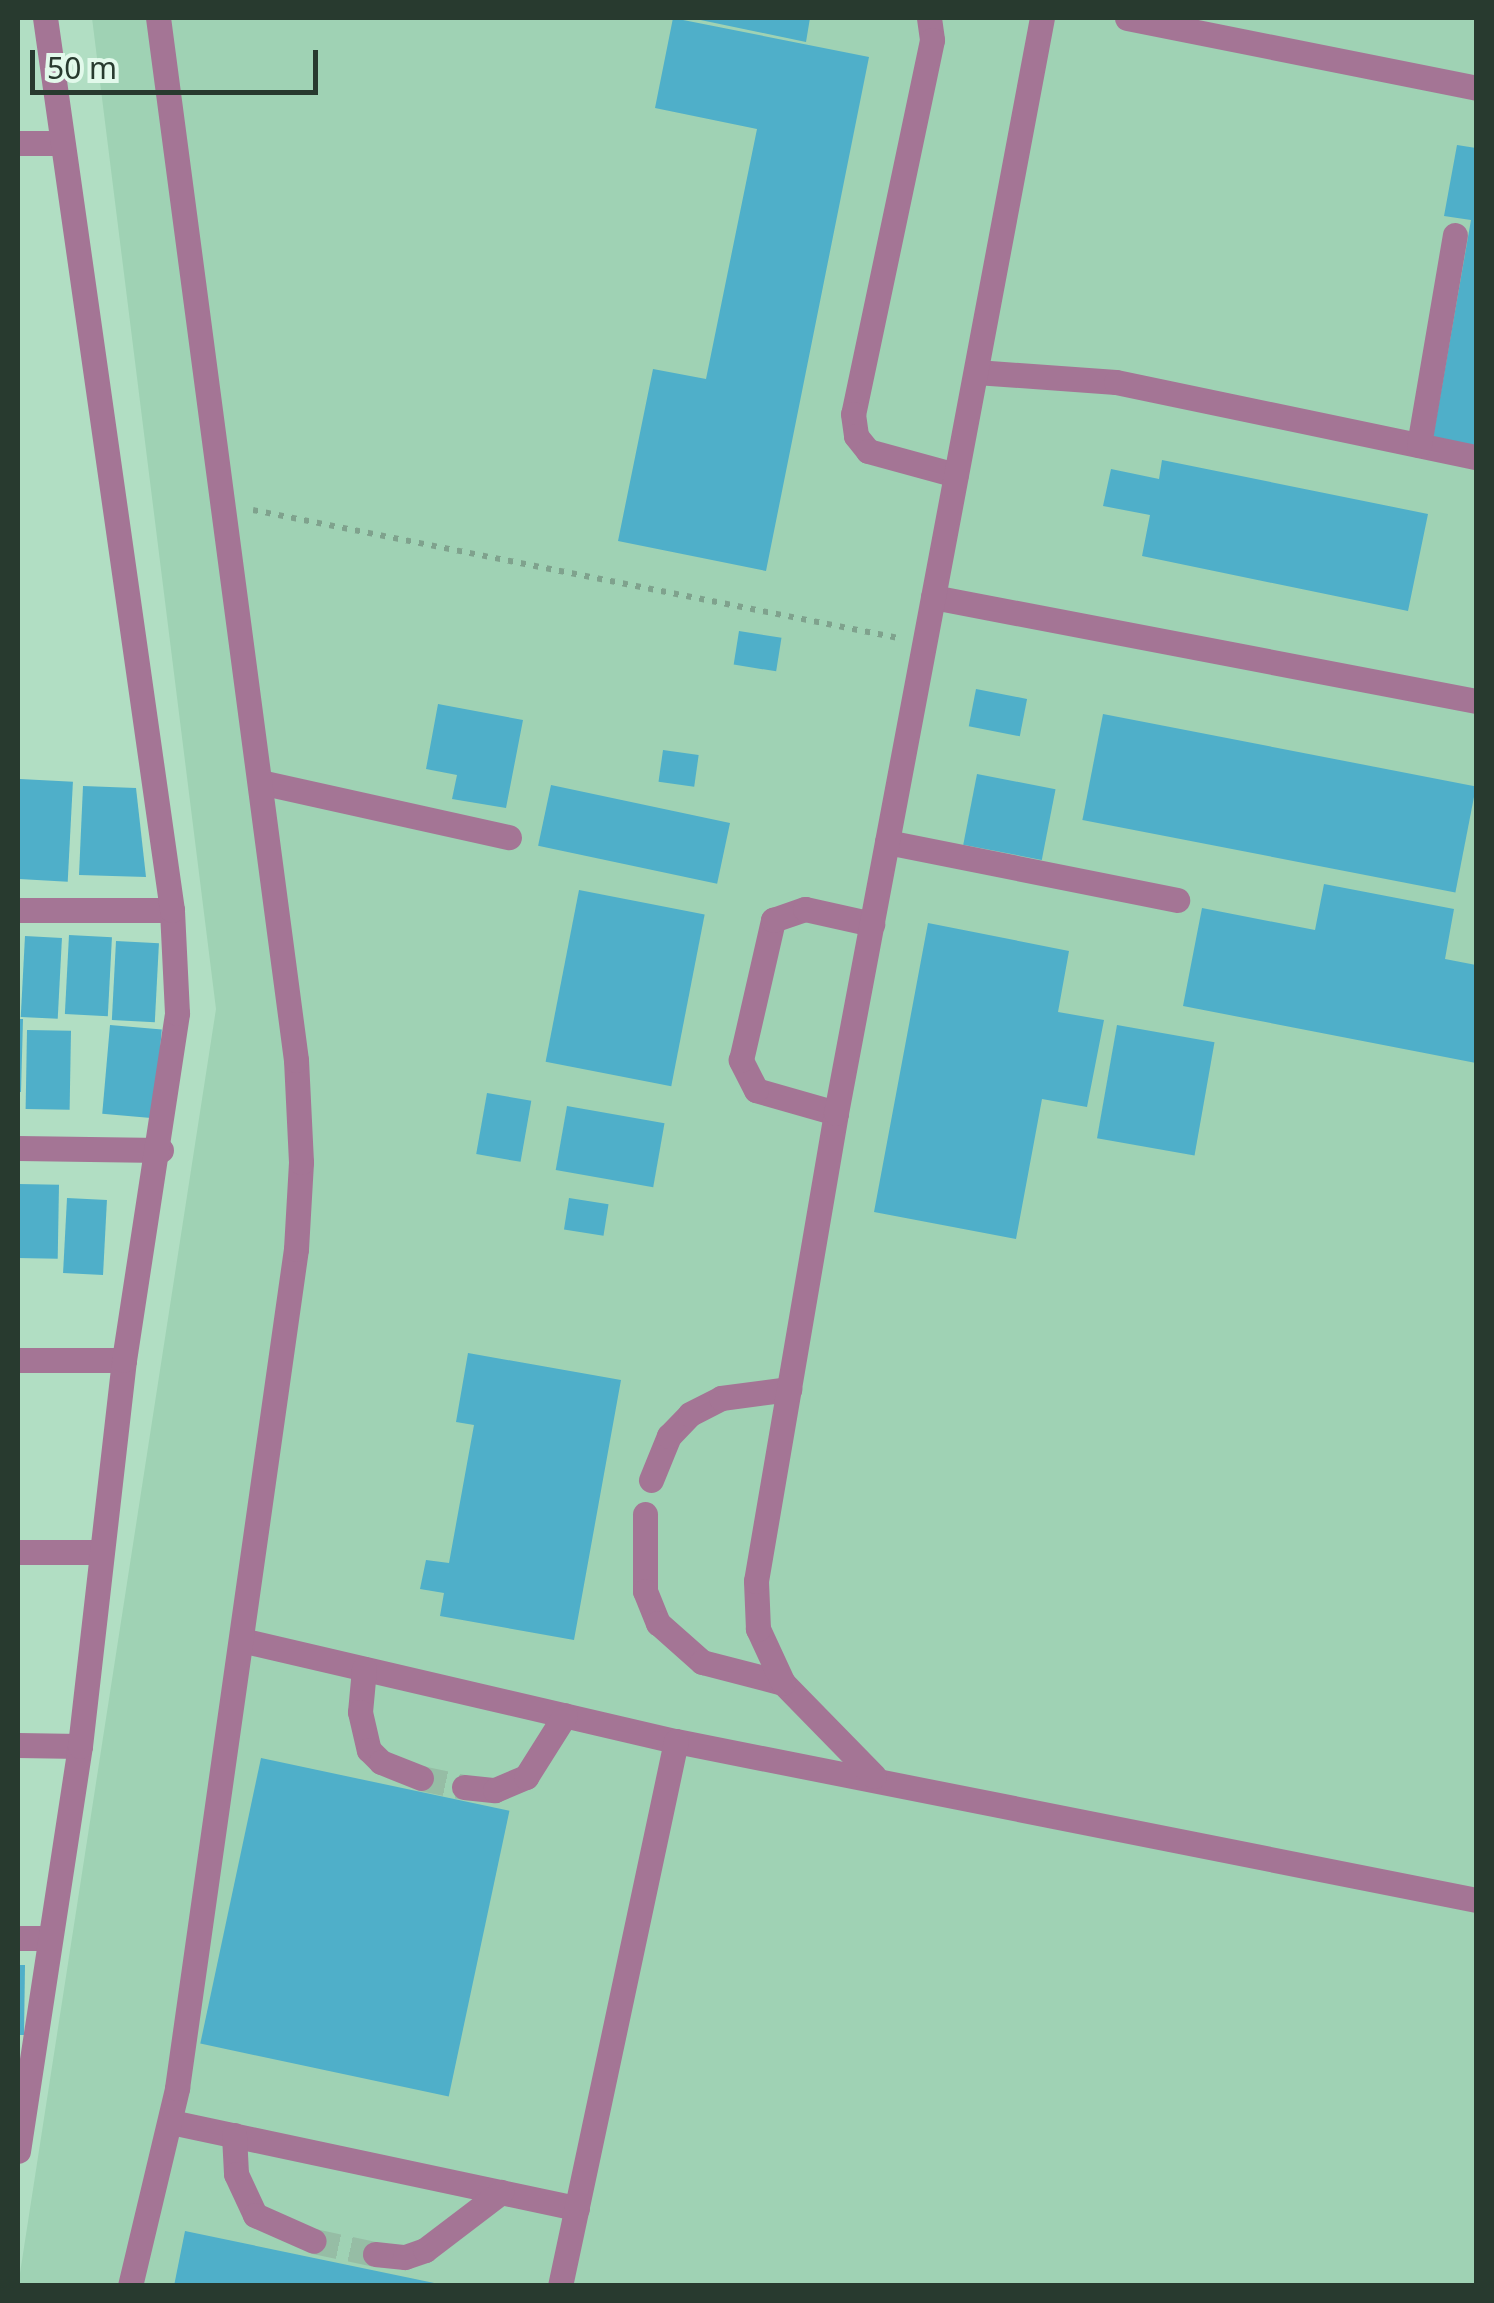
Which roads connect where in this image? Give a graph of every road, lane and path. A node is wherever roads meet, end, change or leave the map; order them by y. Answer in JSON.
{"nodes":[{"id":1,"x":46,"y":18,"type":"edge"},
{"id":2,"x":158,"y":18,"type":"edge"},
{"id":3,"x":929,"y":18,"type":"edge"},
{"id":4,"x":1042,"y":18,"type":"edge"},
{"id":5,"x":1127,"y":18,"type":"edge"},
{"id":6,"x":1476,"y":88,"type":"edge"},
{"id":7,"x":18,"y":143,"type":"edge"},
{"id":8,"x":62,"y":143,"type":"junction"},
{"id":9,"x":1455,"y":235,"type":"dead end"},
{"id":10,"x":976,"y":372,"type":"junction"},
{"id":11,"x":1419,"y":445,"type":"junction"},
{"id":12,"x":1476,"y":456,"type":"edge"},
{"id":13,"x":956,"y":475,"type":"junction"},
{"id":14,"x":222,"y":504,"type":"junction"},
{"id":15,"x":933,"y":598,"type":"junction"},
{"id":16,"x":925,"y":644,"type":"junction"},
{"id":17,"x":1476,"y":701,"type":"edge"},
{"id":18,"x":260,"y":782,"type":"junction"},
{"id":19,"x":508,"y":836,"type":"dead end"},
{"id":20,"x":887,"y":842,"type":"junction"},
{"id":21,"x":1177,"y":900,"type":"dead end"},
{"id":22,"x":18,"y":910,"type":"edge"},
{"id":23,"x":172,"y":910,"type":"junction"},
{"id":24,"x":872,"y":924,"type":"junction"},
{"id":25,"x":836,"y":1113,"type":"junction"},
{"id":26,"x":18,"y":1148,"type":"edge"},
{"id":27,"x":161,"y":1150,"type":"junction"},
{"id":28,"x":18,"y":1360,"type":"edge"},
{"id":29,"x":124,"y":1360,"type":"junction"},
{"id":30,"x":790,"y":1389,"type":"junction"},
{"id":31,"x":650,"y":1480,"type":"dead end"},
{"id":32,"x":644,"y":1514,"type":"dead end"},
{"id":33,"x":18,"y":1552,"type":"edge"},
{"id":34,"x":102,"y":1552,"type":"junction"},
{"id":35,"x":240,"y":1640,"type":"junction"},
{"id":36,"x":364,"y":1669,"type":"junction"},
{"id":37,"x":784,"y":1683,"type":"junction"},
{"id":38,"x":565,"y":1716,"type":"junction"},
{"id":39,"x":676,"y":1741,"type":"junction"},
{"id":40,"x":18,"y":1745,"type":"edge"},
{"id":41,"x":80,"y":1746,"type":"junction"},
{"id":42,"x":874,"y":1776,"type":"junction"},
{"id":43,"x":421,"y":1778,"type":"tunnel mouth"},
{"id":44,"x":464,"y":1787,"type":"tunnel mouth"},
{"id":45,"x":1476,"y":1900,"type":"edge"},
{"id":46,"x":18,"y":1938,"type":"edge"},
{"id":47,"x":46,"y":1938,"type":"junction"},
{"id":48,"x":20,"y":2119,"type":"edge"},
{"id":49,"x":172,"y":2122,"type":"junction"},
{"id":50,"x":234,"y":2135,"type":"junction"},
{"id":51,"x":18,"y":2151,"type":"edge"},
{"id":52,"x":501,"y":2192,"type":"junction"},
{"id":53,"x":577,"y":2208,"type":"junction"},
{"id":54,"x":314,"y":2241,"type":"tunnel mouth"},
{"id":55,"x":375,"y":2254,"type":"tunnel mouth"},
{"id":56,"x":130,"y":2286,"type":"edge"},
{"id":57,"x":560,"y":2286,"type":"edge"}],
"edges":[{"from":1,"to":8,"type":"street"},
{"from":2,"to":14,"type":"street"},
{"from":3,"to":13,"type":"street"},
{"from":4,"to":10,"type":"street"},
{"from":5,"to":6,"type":"street"},
{"from":7,"to":8,"type":"street"},
{"from":8,"to":23,"type":"street"},
{"from":9,"to":11,"type":"street"},
{"from":10,"to":11,"type":"street"},
{"from":10,"to":13,"type":"street"},
{"from":11,"to":12,"type":"street"},
{"from":13,"to":15,"type":"street"},
{"from":14,"to":16,"type":"path"},
{"from":14,"to":18,"type":"street"},
{"from":15,"to":16,"type":"street"},
{"from":15,"to":17,"type":"street"},
{"from":16,"to":20,"type":"street"},
{"from":18,"to":19,"type":"street"},
{"from":18,"to":35,"type":"street"},
{"from":20,"to":21,"type":"street"},
{"from":20,"to":24,"type":"street"},
{"from":22,"to":23,"type":"street"},
{"from":23,"to":27,"type":"street"},
{"from":24,"to":25,"type":"street"},
{"from":24,"to":25,"type":"street"},
{"from":25,"to":30,"type":"street"},
{"from":26,"to":27,"type":"street"},
{"from":27,"to":29,"type":"street"},
{"from":28,"to":29,"type":"street"},
{"from":29,"to":34,"type":"street"},
{"from":30,"to":31,"type":"street"},
{"from":30,"to":37,"type":"street"},
{"from":32,"to":37,"type":"street"},
{"from":33,"to":34,"type":"street"},
{"from":34,"to":41,"type":"street"},
{"from":35,"to":36,"type":"street"},
{"from":35,"to":49,"type":"street"},
{"from":36,"to":38,"type":"street"},
{"from":36,"to":43,"type":"street"},
{"from":37,"to":42,"type":"street"},
{"from":38,"to":39,"type":"street"},
{"from":38,"to":44,"type":"street"},
{"from":39,"to":42,"type":"street"},
{"from":39,"to":53,"type":"street"},
{"from":40,"to":41,"type":"street"},
{"from":41,"to":47,"type":"street"},
{"from":42,"to":45,"type":"street"},
{"from":46,"to":47,"type":"street"},
{"from":47,"to":48,"type":"street"},
{"from":48,"to":51,"type":"street"},
{"from":49,"to":50,"type":"street"},
{"from":49,"to":56,"type":"street"},
{"from":50,"to":52,"type":"street"},
{"from":50,"to":54,"type":"street"},
{"from":52,"to":53,"type":"street"},
{"from":52,"to":55,"type":"street"},
{"from":53,"to":57,"type":"street"}]}
